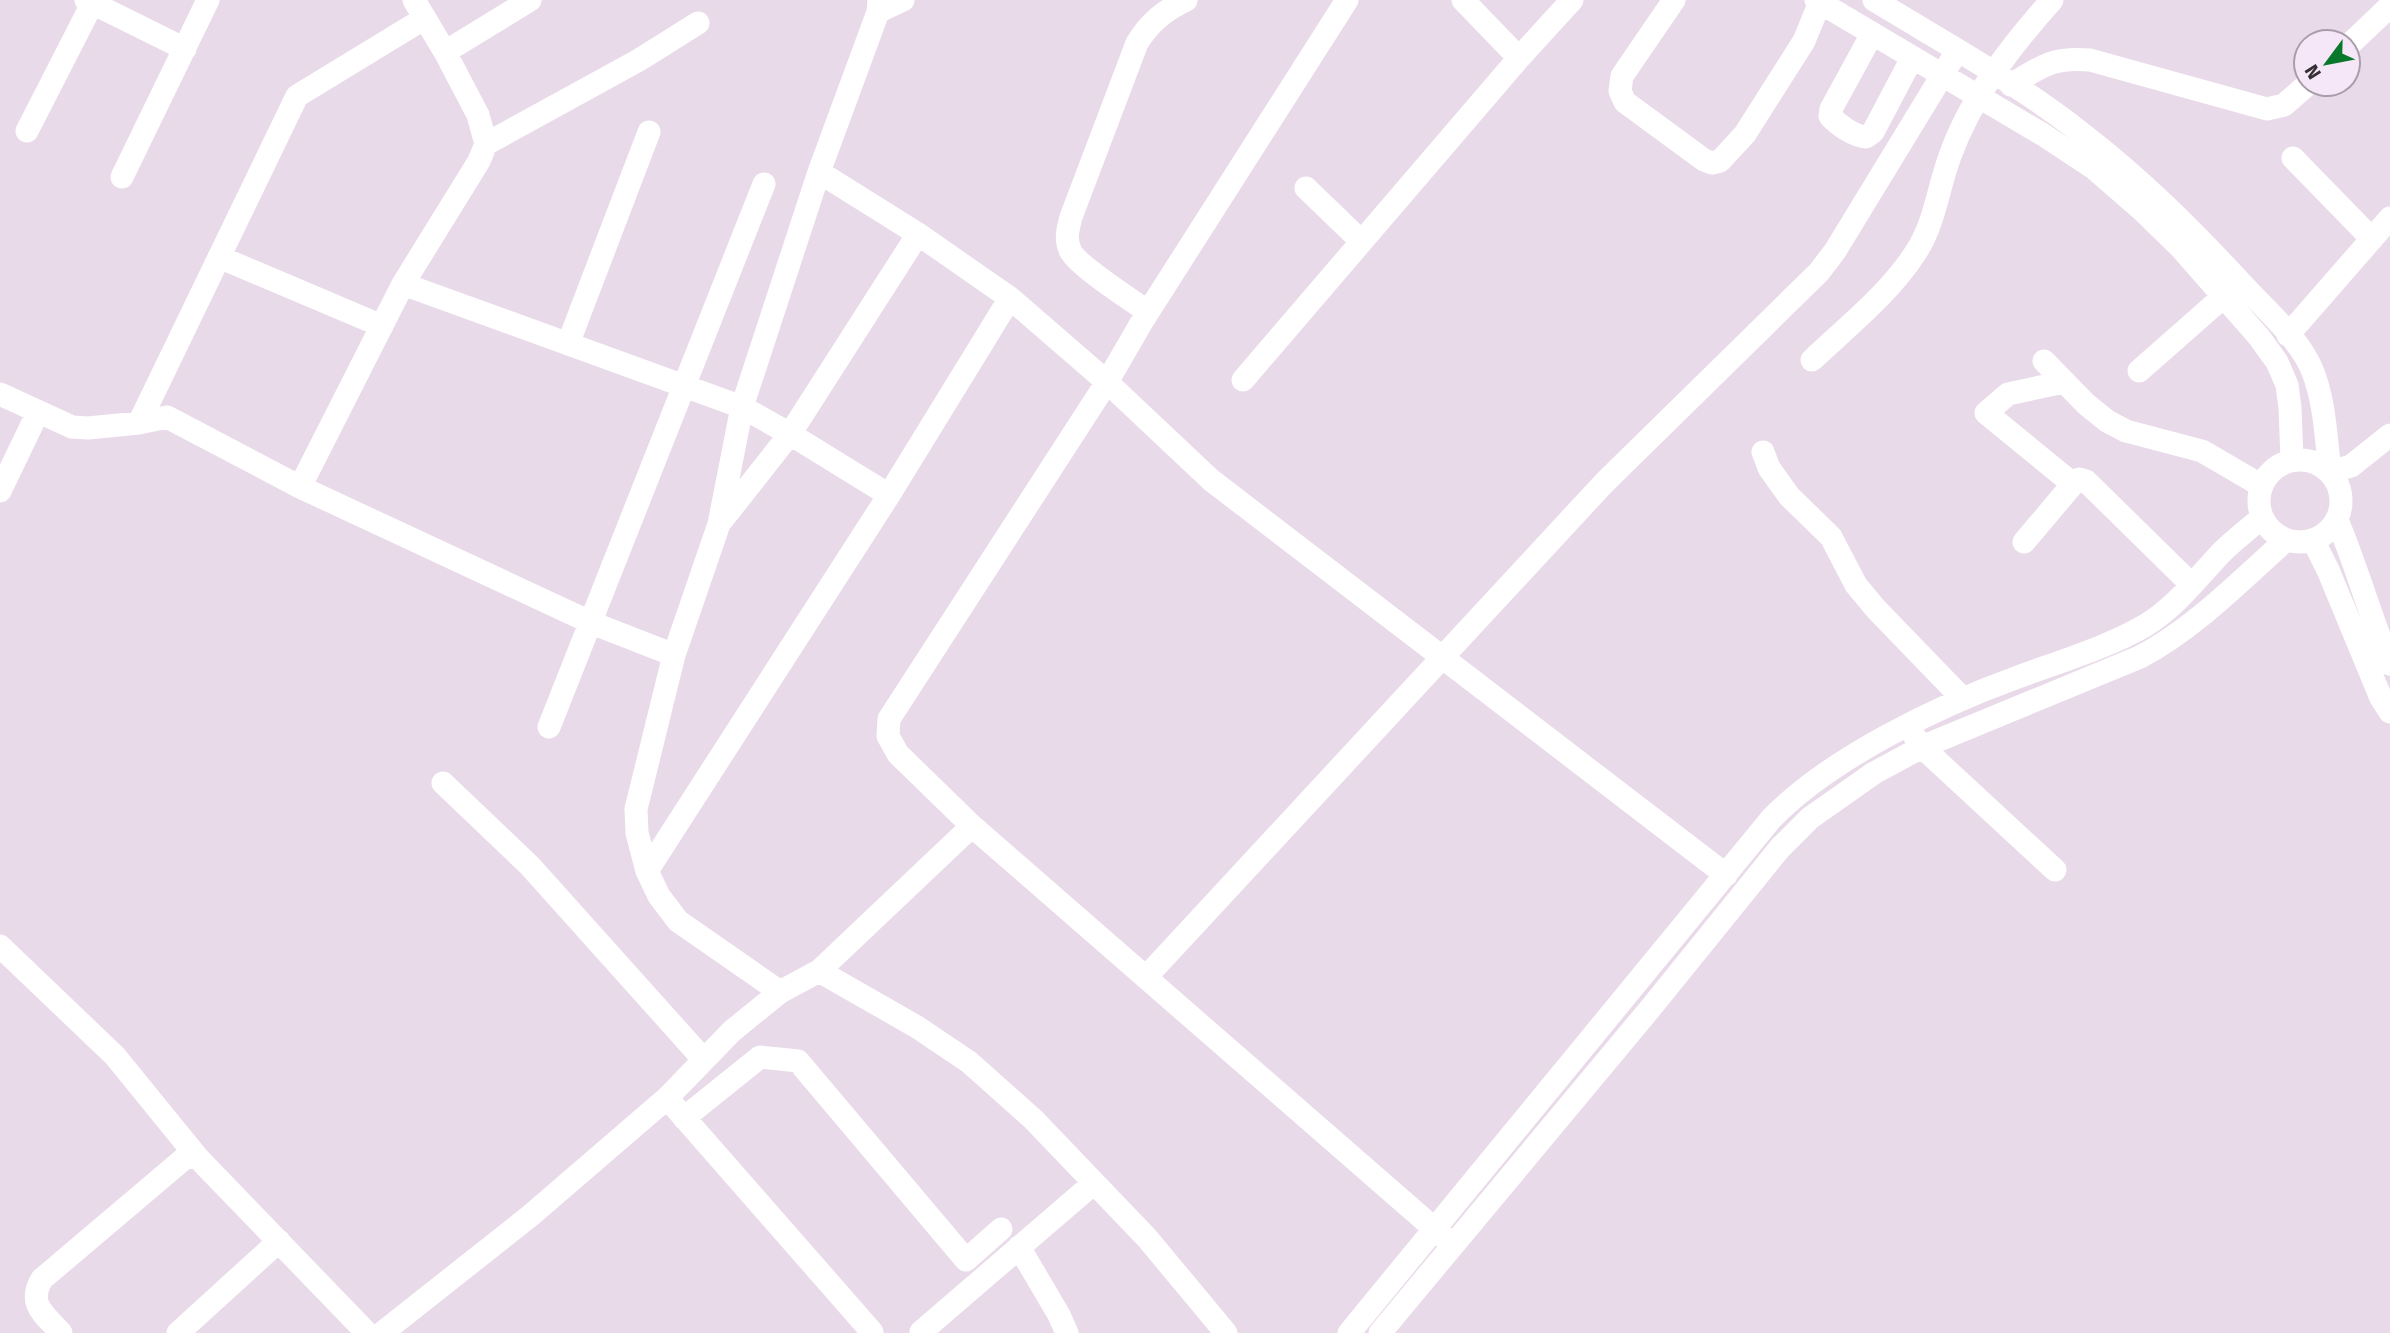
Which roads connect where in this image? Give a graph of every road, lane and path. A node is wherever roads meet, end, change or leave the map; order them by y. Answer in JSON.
{"nodes":[{"id":1,"x":208,"y":0,"type":"edge"},
{"id":2,"x":530,"y":0,"type":"edge"},
{"id":3,"x":903,"y":0,"type":"edge"},
{"id":4,"x":1347,"y":0,"type":"edge"},
{"id":5,"x":1463,"y":0,"type":"edge"},
{"id":6,"x":1572,"y":0,"type":"edge"},
{"id":7,"x":1674,"y":0,"type":"edge"},
{"id":8,"x":1874,"y":0,"type":"edge"},
{"id":9,"x":2052,"y":0,"type":"edge"},
{"id":10,"x":91,"y":1,"type":"edge"},
{"id":11,"x":1818,"y":1,"type":"edge"},
{"id":12,"x":1173,"y":3,"type":"edge"},
{"id":13,"x":878,"y":6,"type":"edge"},
{"id":14,"x":2390,"y":6,"type":"edge"},
{"id":15,"x":420,"y":9,"type":"edge"},
{"id":16,"x":698,"y":23,"type":"dead end"},
{"id":17,"x":2362,"y":33,"type":"edge"},
{"id":18,"x":1872,"y":34,"type":"junction"},
{"id":19,"x":185,"y":49,"type":"junction"},
{"id":20,"x":1957,"y":51,"type":"junction"},
{"id":21,"x":445,"y":52,"type":"junction"},
{"id":22,"x":1519,"y":58,"type":"junction"},
{"id":23,"x":1912,"y":58,"type":"junction"},
{"id":24,"x":1943,"y":76,"type":"junction"},
{"id":25,"x":2002,"y":79,"type":"junction"},
{"id":26,"x":1978,"y":96,"type":"junction"},
{"id":27,"x":2292,"y":98,"type":"edge"},
{"id":28,"x":27,"y":131,"type":"dead end"},
{"id":29,"x":649,"y":132,"type":"dead end"},
{"id":30,"x":486,"y":144,"type":"junction"},
{"id":31,"x":2293,"y":158,"type":"dead end"},
{"id":32,"x":819,"y":172,"type":"junction"},
{"id":33,"x":122,"y":177,"type":"dead end"},
{"id":34,"x":764,"y":184,"type":"dead end"},
{"id":35,"x":1306,"y":188,"type":"dead end"},
{"id":36,"x":2390,"y":218,"type":"edge"},
{"id":37,"x":918,"y":234,"type":"junction"},
{"id":38,"x":2372,"y":239,"type":"junction"},
{"id":39,"x":1361,"y":241,"type":"junction"},
{"id":40,"x":219,"y":257,"type":"junction"},
{"id":41,"x":403,"y":284,"type":"junction"},
{"id":42,"x":2223,"y":297,"type":"junction"},
{"id":43,"x":1010,"y":298,"type":"junction"},
{"id":44,"x":1148,"y":312,"type":"junction"},
{"id":45,"x":382,"y":326,"type":"junction"},
{"id":46,"x":2288,"y":335,"type":"junction"},
{"id":47,"x":568,"y":344,"type":"junction"},
{"id":48,"x":1812,"y":360,"type":"dead end"},
{"id":49,"x":2044,"y":360,"type":"dead end"},
{"id":50,"x":2139,"y":371,"type":"dead end"},
{"id":51,"x":1243,"y":380,"type":"dead end"},
{"id":52,"x":1107,"y":382,"type":"junction"},
{"id":53,"x":2064,"y":382,"type":"junction"},
{"id":54,"x":684,"y":386,"type":"junction"},
{"id":55,"x":0,"y":394,"type":"edge"},
{"id":56,"x":741,"y":407,"type":"junction"},
{"id":57,"x":38,"y":412,"type":"junction"},
{"id":58,"x":139,"y":423,"type":"junction"},
{"id":59,"x":790,"y":434,"type":"junction"},
{"id":60,"x":2390,"y":435,"type":"edge"},
{"id":61,"x":1763,"y":452,"type":"dead end"},
{"id":62,"x":2292,"y":460,"type":"junction"},
{"id":63,"x":2329,"y":472,"type":"junction"},
{"id":64,"x":2073,"y":484,"type":"junction"},
{"id":65,"x":2262,"y":486,"type":"junction"},
{"id":66,"x":300,"y":487,"type":"junction"},
{"id":67,"x":0,"y":491,"type":"edge"},
{"id":68,"x":888,"y":495,"type":"junction"},
{"id":69,"x":2262,"y":517,"type":"junction"},
{"id":70,"x":2337,"y":520,"type":"junction"},
{"id":71,"x":719,"y":524,"type":"junction"},
{"id":72,"x":2286,"y":540,"type":"junction"},
{"id":73,"x":2313,"y":540,"type":"junction"},
{"id":74,"x":2024,"y":542,"type":"dead end"},
{"id":75,"x":2192,"y":584,"type":"junction"},
{"id":76,"x":592,"y":623,"type":"junction"},
{"id":77,"x":674,"y":655,"type":"junction"},
{"id":78,"x":1443,"y":659,"type":"junction"},
{"id":79,"x":2390,"y":664,"type":"edge"},
{"id":80,"x":1963,"y":699,"type":"junction"},
{"id":81,"x":2390,"y":712,"type":"edge"},
{"id":82,"x":1909,"y":726,"type":"junction"},
{"id":83,"x":549,"y":727,"type":"dead end"},
{"id":84,"x":1922,"y":747,"type":"junction"},
{"id":85,"x":443,"y":783,"type":"dead end"},
{"id":86,"x":972,"y":826,"type":"junction"},
{"id":87,"x":2055,"y":870,"type":"dead end"},
{"id":88,"x":647,"y":871,"type":"junction"},
{"id":89,"x":1726,"y":875,"type":"junction"},
{"id":90,"x":0,"y":946,"type":"edge"},
{"id":91,"x":819,"y":971,"type":"junction"},
{"id":92,"x":1147,"y":976,"type":"junction"},
{"id":93,"x":776,"y":995,"type":"junction"},
{"id":94,"x":704,"y":1060,"type":"junction"},
{"id":95,"x":667,"y":1098,"type":"junction"},
{"id":96,"x":684,"y":1118,"type":"junction"},
{"id":97,"x":198,"y":1158,"type":"junction"},
{"id":98,"x":1094,"y":1183,"type":"junction"},
{"id":99,"x":1001,"y":1229,"type":"dead end"},
{"id":100,"x":1433,"y":1230,"type":"junction"},
{"id":101,"x":279,"y":1241,"type":"junction"},
{"id":102,"x":1026,"y":1242,"type":"junction"},
{"id":103,"x":1453,"y":1245,"type":"junction"},
{"id":104,"x":872,"y":1332,"type":"edge"},
{"id":105,"x":921,"y":1332,"type":"edge"},
{"id":106,"x":61,"y":1333,"type":"edge"},
{"id":107,"x":178,"y":1333,"type":"edge"},
{"id":108,"x":367,"y":1333,"type":"edge"},
{"id":109,"x":382,"y":1333,"type":"edge"},
{"id":110,"x":1067,"y":1333,"type":"edge"},
{"id":111,"x":1226,"y":1333,"type":"edge"},
{"id":112,"x":1349,"y":1333,"type":"edge"},
{"id":113,"x":1380,"y":1333,"type":"edge"}],
"edges":[{"from":1,"to":19,"type":"street"},
{"from":2,"to":21,"type":"street"},
{"from":3,"to":13,"type":"street"},
{"from":4,"to":44,"type":"street"},
{"from":5,"to":22,"type":"street"},
{"from":6,"to":22,"type":"street"},
{"from":7,"to":11,"type":"street"},
{"from":8,"to":20,"type":"street"},
{"from":9,"to":25,"type":"street"},
{"from":10,"to":19,"type":"street"},
{"from":10,"to":28,"type":"street"},
{"from":11,"to":18,"type":"street"},
{"from":12,"to":44,"type":"street"},
{"from":13,"to":32,"type":"street"},
{"from":14,"to":17,"type":"street"},
{"from":15,"to":21,"type":"street"},
{"from":15,"to":40,"type":"street"},
{"from":16,"to":30,"type":"street"},
{"from":18,"to":23,"type":"street"},
{"from":18,"to":23,"type":"street"},
{"from":19,"to":33,"type":"street"},
{"from":20,"to":24,"type":"street"},
{"from":20,"to":25,"type":"street"},
{"from":21,"to":30,"type":"street"},
{"from":22,"to":39,"type":"street"},
{"from":23,"to":24,"type":"street"},
{"from":24,"to":26,"type":"street"},
{"from":24,"to":78,"type":"street"},
{"from":25,"to":26,"type":"street"},
{"from":25,"to":27,"type":"street"},
{"from":25,"to":46,"type":"street"},
{"from":26,"to":42,"type":"street"},
{"from":26,"to":48,"type":"street"},
{"from":29,"to":47,"type":"street"},
{"from":30,"to":41,"type":"street"},
{"from":31,"to":38,"type":"street"},
{"from":32,"to":37,"type":"street"},
{"from":32,"to":56,"type":"street"},
{"from":34,"to":54,"type":"street"},
{"from":35,"to":39,"type":"street"},
{"from":36,"to":38,"type":"street"},
{"from":37,"to":43,"type":"street"},
{"from":37,"to":59,"type":"street"},
{"from":38,"to":46,"type":"street"},
{"from":39,"to":51,"type":"street"},
{"from":40,"to":45,"type":"street"},
{"from":40,"to":58,"type":"street"},
{"from":41,"to":45,"type":"street"},
{"from":41,"to":47,"type":"street"},
{"from":42,"to":50,"type":"street"},
{"from":42,"to":62,"type":"street"},
{"from":43,"to":52,"type":"street"},
{"from":43,"to":68,"type":"street"},
{"from":44,"to":52,"type":"street"},
{"from":45,"to":66,"type":"street"},
{"from":46,"to":63,"type":"street"},
{"from":47,"to":54,"type":"street"},
{"from":49,"to":53,"type":"street"},
{"from":52,"to":78,"type":"street"},
{"from":52,"to":86,"type":"street"},
{"from":53,"to":64,"type":"street"},
{"from":53,"to":65,"type":"street"},
{"from":54,"to":56,"type":"street"},
{"from":54,"to":76,"type":"street"},
{"from":55,"to":57,"type":"street"},
{"from":56,"to":59,"type":"street"},
{"from":56,"to":71,"type":"street"},
{"from":57,"to":58,"type":"street"},
{"from":57,"to":67,"type":"street"},
{"from":58,"to":66,"type":"street"},
{"from":59,"to":68,"type":"street"},
{"from":59,"to":71,"type":"street"},
{"from":60,"to":63,"type":"street"},
{"from":61,"to":80,"type":"street"},
{"from":62,"to":63,"type":"street"},
{"from":62,"to":65,"type":"street"},
{"from":63,"to":70,"type":"street"},
{"from":64,"to":74,"type":"street"},
{"from":64,"to":75,"type":"street"},
{"from":65,"to":69,"type":"street"},
{"from":66,"to":76,"type":"street"},
{"from":68,"to":88,"type":"street"},
{"from":69,"to":72,"type":"street"},
{"from":69,"to":75,"type":"street"},
{"from":70,"to":73,"type":"street"},
{"from":70,"to":79,"type":"street"},
{"from":71,"to":77,"type":"street"},
{"from":72,"to":73,"type":"street"},
{"from":72,"to":84,"type":"street"},
{"from":73,"to":81,"type":"street"},
{"from":75,"to":80,"type":"street"},
{"from":76,"to":77,"type":"street"},
{"from":76,"to":83,"type":"street"},
{"from":77,"to":88,"type":"street"},
{"from":78,"to":89,"type":"street"},
{"from":78,"to":92,"type":"street"},
{"from":80,"to":82,"type":"street"},
{"from":82,"to":84,"type":"street"},
{"from":82,"to":89,"type":"street"},
{"from":84,"to":87,"type":"street"},
{"from":84,"to":103,"type":"street"},
{"from":85,"to":94,"type":"street"},
{"from":86,"to":91,"type":"street"},
{"from":86,"to":92,"type":"street"},
{"from":88,"to":93,"type":"street"},
{"from":89,"to":100,"type":"street"},
{"from":90,"to":97,"type":"street"},
{"from":91,"to":93,"type":"street"},
{"from":91,"to":98,"type":"street"},
{"from":92,"to":100,"type":"street"},
{"from":93,"to":94,"type":"street"},
{"from":94,"to":95,"type":"street"},
{"from":95,"to":96,"type":"street"},
{"from":95,"to":109,"type":"street"},
{"from":96,"to":99,"type":"street"},
{"from":96,"to":104,"type":"street"},
{"from":97,"to":101,"type":"street"},
{"from":97,"to":106,"type":"street"},
{"from":98,"to":102,"type":"street"},
{"from":98,"to":111,"type":"street"},
{"from":100,"to":103,"type":"street"},
{"from":100,"to":112,"type":"street"},
{"from":101,"to":107,"type":"street"},
{"from":101,"to":108,"type":"street"},
{"from":102,"to":105,"type":"street"},
{"from":102,"to":110,"type":"street"},
{"from":103,"to":113,"type":"street"}]}
